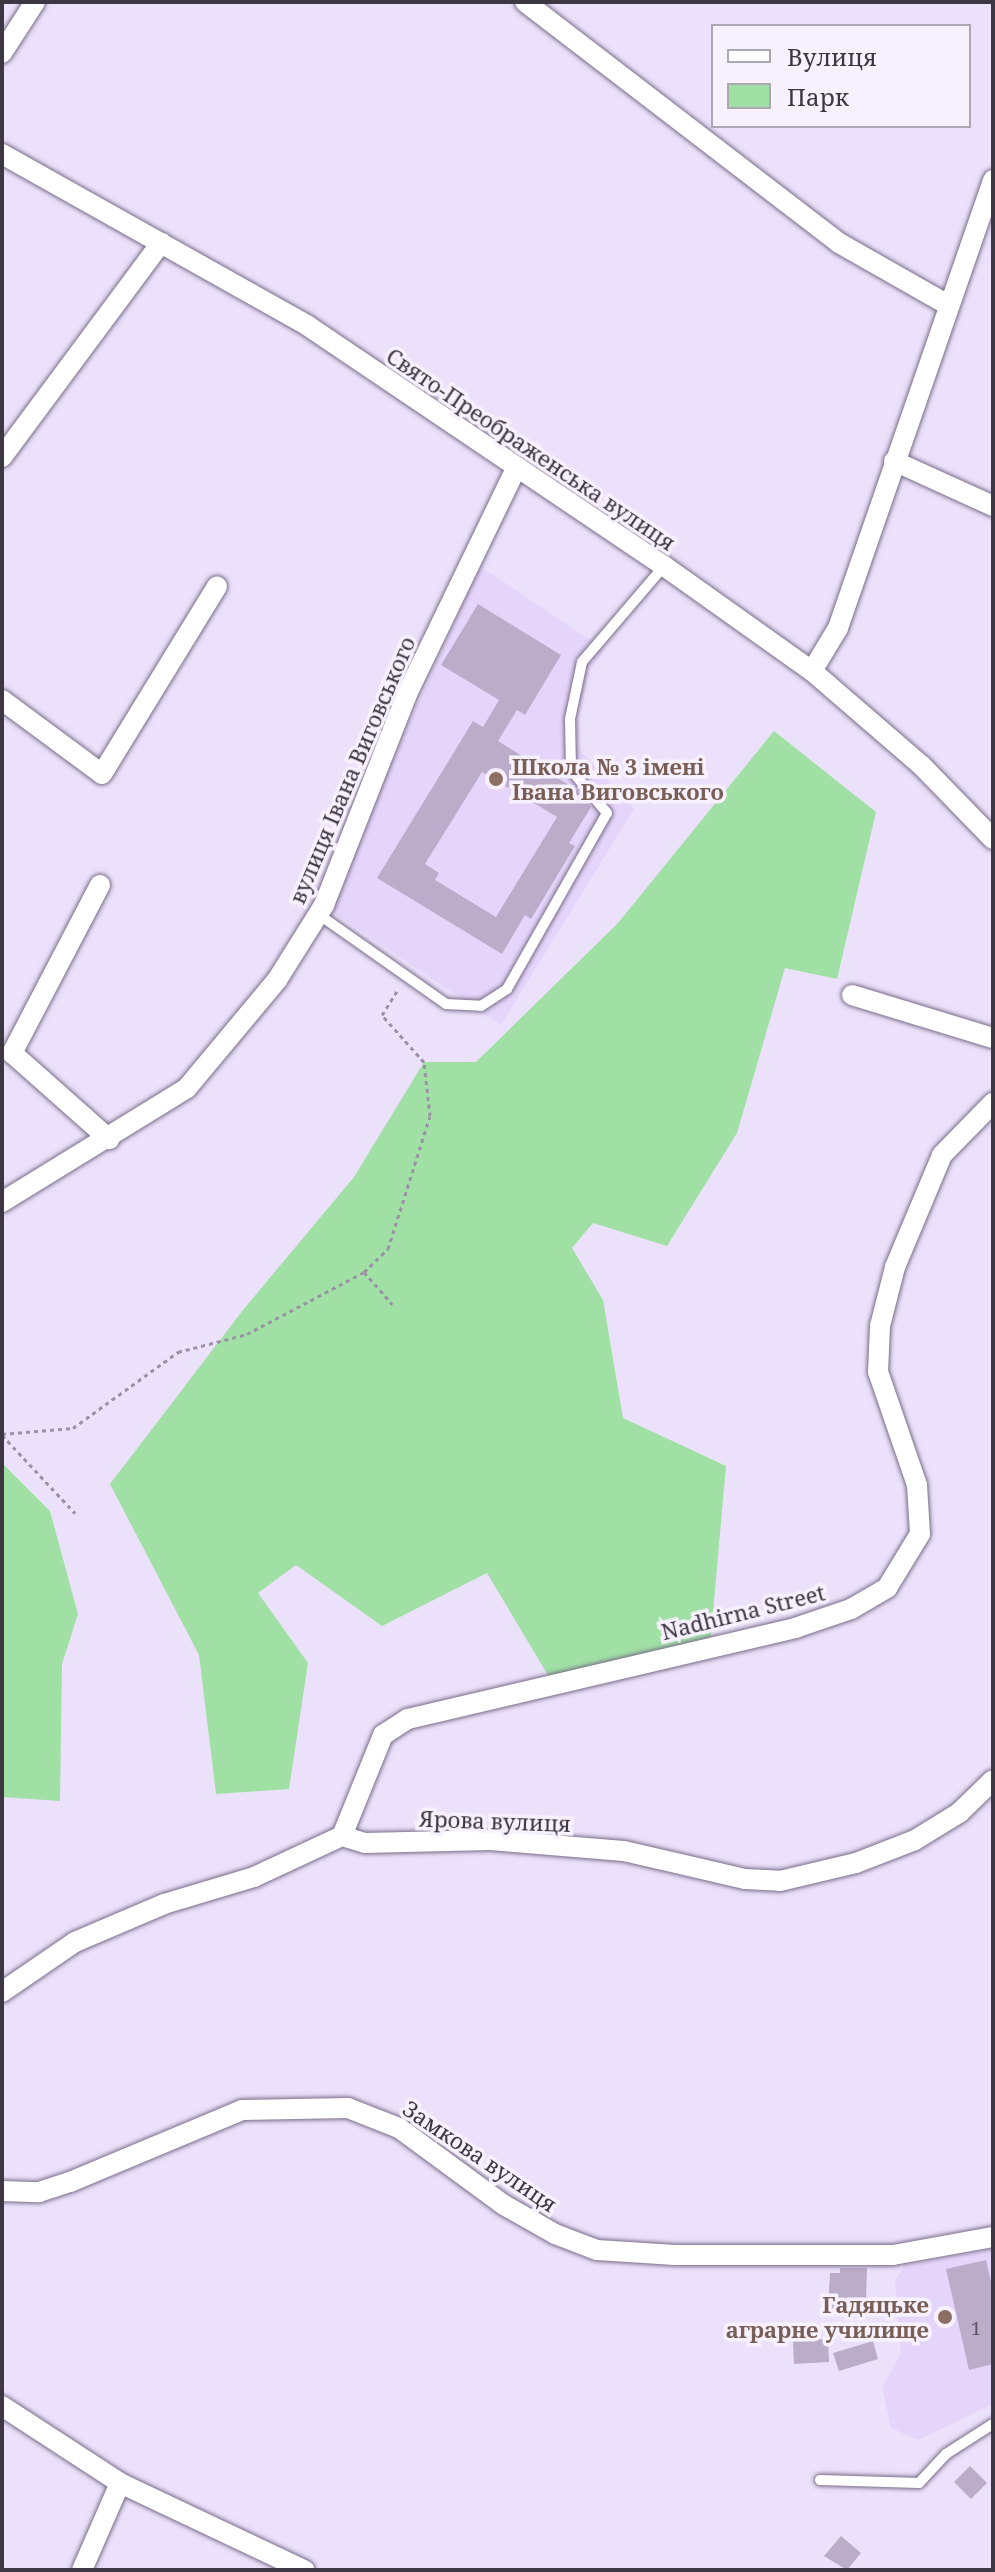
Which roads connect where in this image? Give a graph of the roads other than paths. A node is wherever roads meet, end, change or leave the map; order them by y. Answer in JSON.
{"nodes":[{"id":1,"x":35,"y":2,"type":"edge"},
{"id":2,"x":525,"y":2,"type":"edge"},
{"id":3,"x":2,"y":53,"type":"edge"},
{"id":4,"x":2,"y":154,"type":"edge"},
{"id":5,"x":993,"y":180,"type":"edge"},
{"id":6,"x":990,"y":202,"type":"edge"},
{"id":7,"x":161,"y":243,"type":"junction"},
{"id":8,"x":948,"y":305,"type":"junction"},
{"id":9,"x":2,"y":457,"type":"edge"},
{"id":10,"x":894,"y":461,"type":"junction"},
{"id":11,"x":516,"y":469,"type":"junction"},
{"id":12,"x":993,"y":506,"type":"edge"},
{"id":13,"x":664,"y":566,"type":"junction"},
{"id":14,"x":217,"y":586,"type":"dead end"},
{"id":15,"x":812,"y":671,"type":"junction"},
{"id":16,"x":2,"y":700,"type":"edge"},
{"id":17,"x":993,"y":839,"type":"edge"},
{"id":18,"x":100,"y":885,"type":"dead end"},
{"id":19,"x":318,"y":914,"type":"junction"},
{"id":20,"x":852,"y":995,"type":"dead end"},
{"id":21,"x":993,"y":1038,"type":"edge"},
{"id":22,"x":993,"y":1103,"type":"edge"},
{"id":23,"x":109,"y":1139,"type":"junction"},
{"id":24,"x":2,"y":1202,"type":"edge"},
{"id":25,"x":993,"y":1780,"type":"edge"},
{"id":26,"x":342,"y":1836,"type":"junction"},
{"id":27,"x":2,"y":1992,"type":"edge"},
{"id":28,"x":2,"y":2191,"type":"edge"},
{"id":29,"x":993,"y":2237,"type":"edge"},
{"id":30,"x":2,"y":2406,"type":"edge"},
{"id":31,"x":993,"y":2424,"type":"edge"},
{"id":32,"x":820,"y":2480,"type":"dead end"},
{"id":33,"x":120,"y":2483,"type":"junction"},
{"id":34,"x":82,"y":2570,"type":"edge"},
{"id":35,"x":304,"y":2570,"type":"edge"}],
"edges":[{"from":1,"to":3,"type":"street"},
{"from":2,"to":8,"type":"street"},
{"from":4,"to":7,"type":"street","name":"Свято-Преображенська вулиця"},
{"from":5,"to":6,"type":"street"},
{"from":6,"to":8,"type":"street"},
{"from":7,"to":9,"type":"street"},
{"from":7,"to":11,"type":"street","name":"Свято-Преображенська вулиця"},
{"from":8,"to":10,"type":"street"},
{"from":10,"to":12,"type":"street"},
{"from":10,"to":15,"type":"street"},
{"from":11,"to":13,"type":"street","name":"Свято-Преображенська вулиця"},
{"from":11,"to":19,"type":"street","name":"вулиця Івана Виговського"},
{"from":13,"to":15,"type":"street","name":"Свято-Преображенська вулиця"},
{"from":13,"to":19,"type":"lane"},
{"from":14,"to":16,"type":"street"},
{"from":15,"to":17,"type":"street","name":"Свято-Преображенська вулиця"},
{"from":18,"to":23,"type":"street"},
{"from":19,"to":23,"type":"street","name":"вулиця Івана Виговського"},
{"from":20,"to":21,"type":"street"},
{"from":22,"to":26,"type":"street","name":"Nadhirna Street"},
{"from":23,"to":24,"type":"street","name":"вулиця Івана Виговського"},
{"from":25,"to":26,"type":"street","name":"Ярова вулиця"},
{"from":26,"to":27,"type":"street"},
{"from":28,"to":29,"type":"street","name":"Замкова вулиця"},
{"from":30,"to":33,"type":"street"},
{"from":31,"to":32,"type":"lane"},
{"from":33,"to":34,"type":"street"},
{"from":33,"to":35,"type":"street"}]}
